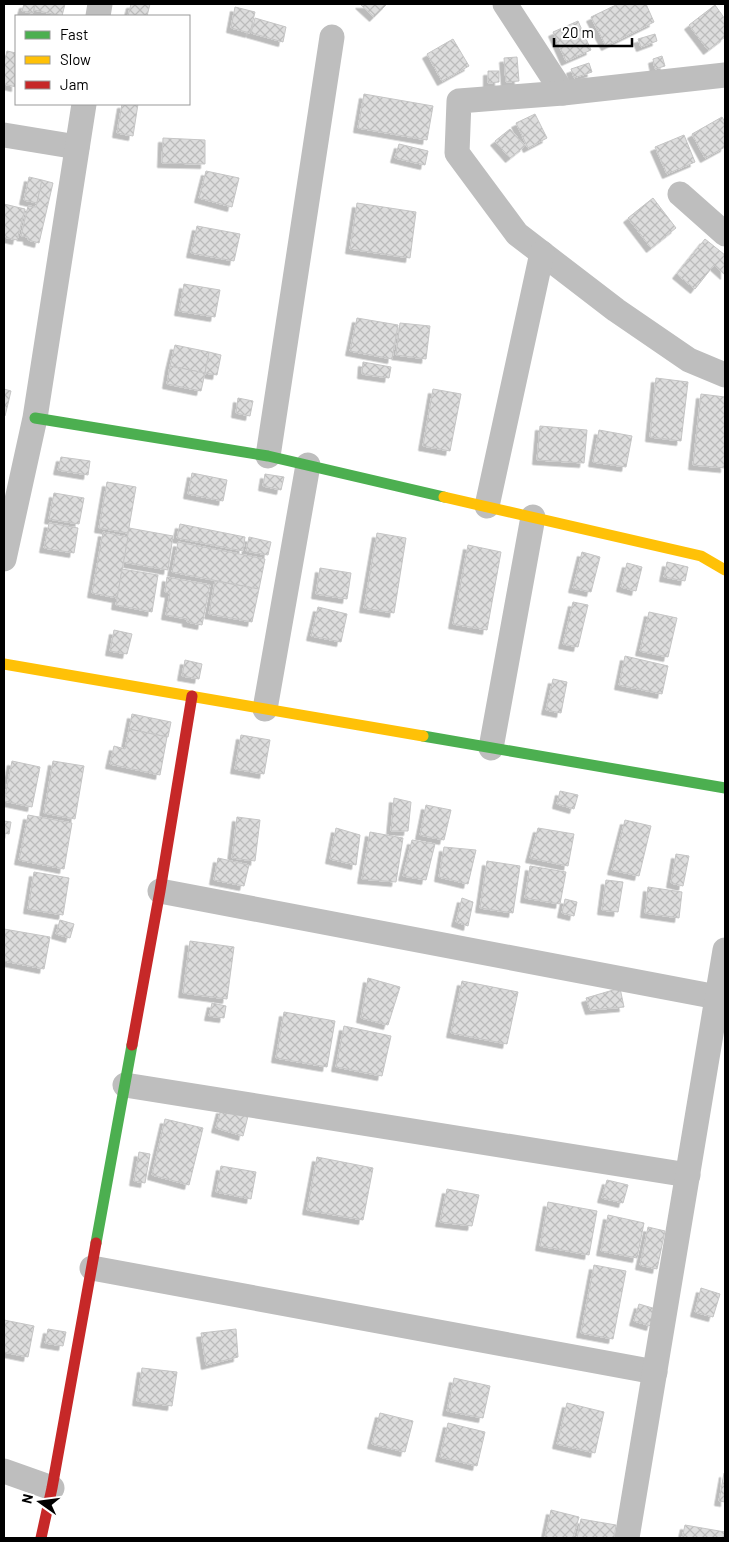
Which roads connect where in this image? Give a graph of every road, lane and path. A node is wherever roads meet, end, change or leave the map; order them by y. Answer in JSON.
{"nodes":[{"id":1,"x":505,"y":4,"type":"edge"},
{"id":2,"x":332,"y":37,"type":"dead end"},
{"id":3,"x":725,"y":75,"type":"edge"},
{"id":4,"x":563,"y":93,"type":"junction"},
{"id":5,"x":84,"y":105,"type":"edge"},
{"id":6,"x":4,"y":135,"type":"edge"},
{"id":7,"x":77,"y":148,"type":"junction"},
{"id":8,"x":680,"y":194,"type":"dead end"},
{"id":9,"x":725,"y":234,"type":"edge"},
{"id":10,"x":542,"y":252,"type":"junction"},
{"id":11,"x":725,"y":375,"type":"edge"},
{"id":12,"x":35,"y":418,"type":"junction"},
{"id":13,"x":268,"y":456,"type":"junction"},
{"id":14,"x":308,"y":465,"type":"junction"},
{"id":15,"x":487,"y":506,"type":"junction"},
{"id":16,"x":533,"y":517,"type":"junction"},
{"id":17,"x":4,"y":559,"type":"edge"},
{"id":18,"x":725,"y":570,"type":"edge"},
{"id":19,"x":4,"y":664,"type":"edge"},
{"id":20,"x":192,"y":696,"type":"junction"},
{"id":21,"x":265,"y":708,"type":"junction"},
{"id":22,"x":491,"y":748,"type":"junction"},
{"id":23,"x":725,"y":788,"type":"edge"},
{"id":24,"x":160,"y":890,"type":"junction"},
{"id":25,"x":725,"y":950,"type":"edge"},
{"id":26,"x":717,"y":997,"type":"junction"},
{"id":27,"x":125,"y":1085,"type":"junction"},
{"id":28,"x":688,"y":1175,"type":"junction"},
{"id":29,"x":92,"y":1268,"type":"junction"},
{"id":30,"x":655,"y":1372,"type":"junction"},
{"id":31,"x":4,"y":1471,"type":"edge"},
{"id":32,"x":52,"y":1488,"type":"junction"},
{"id":33,"x":41,"y":1538,"type":"edge"},
{"id":34,"x":627,"y":1538,"type":"edge"}],
"edges":[{"from":1,"to":4,"type":"street"},
{"from":2,"to":13,"type":"street"},
{"from":3,"to":4,"type":"street"},
{"from":4,"to":10,"type":"street"},
{"from":5,"to":7,"type":"street"},
{"from":6,"to":7,"type":"street"},
{"from":7,"to":12,"type":"street"},
{"from":8,"to":9,"type":"street"},
{"from":10,"to":11,"type":"street"},
{"from":10,"to":15,"type":"street"},
{"from":12,"to":13,"type":"street"},
{"from":12,"to":17,"type":"street"},
{"from":13,"to":14,"type":"street"},
{"from":14,"to":15,"type":"street"},
{"from":14,"to":21,"type":"street"},
{"from":15,"to":16,"type":"street"},
{"from":16,"to":18,"type":"street"},
{"from":16,"to":22,"type":"street"},
{"from":19,"to":20,"type":"street"},
{"from":20,"to":21,"type":"street"},
{"from":20,"to":24,"type":"street"},
{"from":21,"to":22,"type":"street"},
{"from":22,"to":23,"type":"street"},
{"from":24,"to":26,"type":"street"},
{"from":24,"to":27,"type":"street"},
{"from":25,"to":26,"type":"street"},
{"from":26,"to":28,"type":"street"},
{"from":27,"to":28,"type":"street"},
{"from":27,"to":29,"type":"street"},
{"from":28,"to":30,"type":"street"},
{"from":29,"to":30,"type":"street"},
{"from":29,"to":32,"type":"street"},
{"from":30,"to":34,"type":"street"},
{"from":31,"to":32,"type":"street"},
{"from":32,"to":33,"type":"street"}]}
